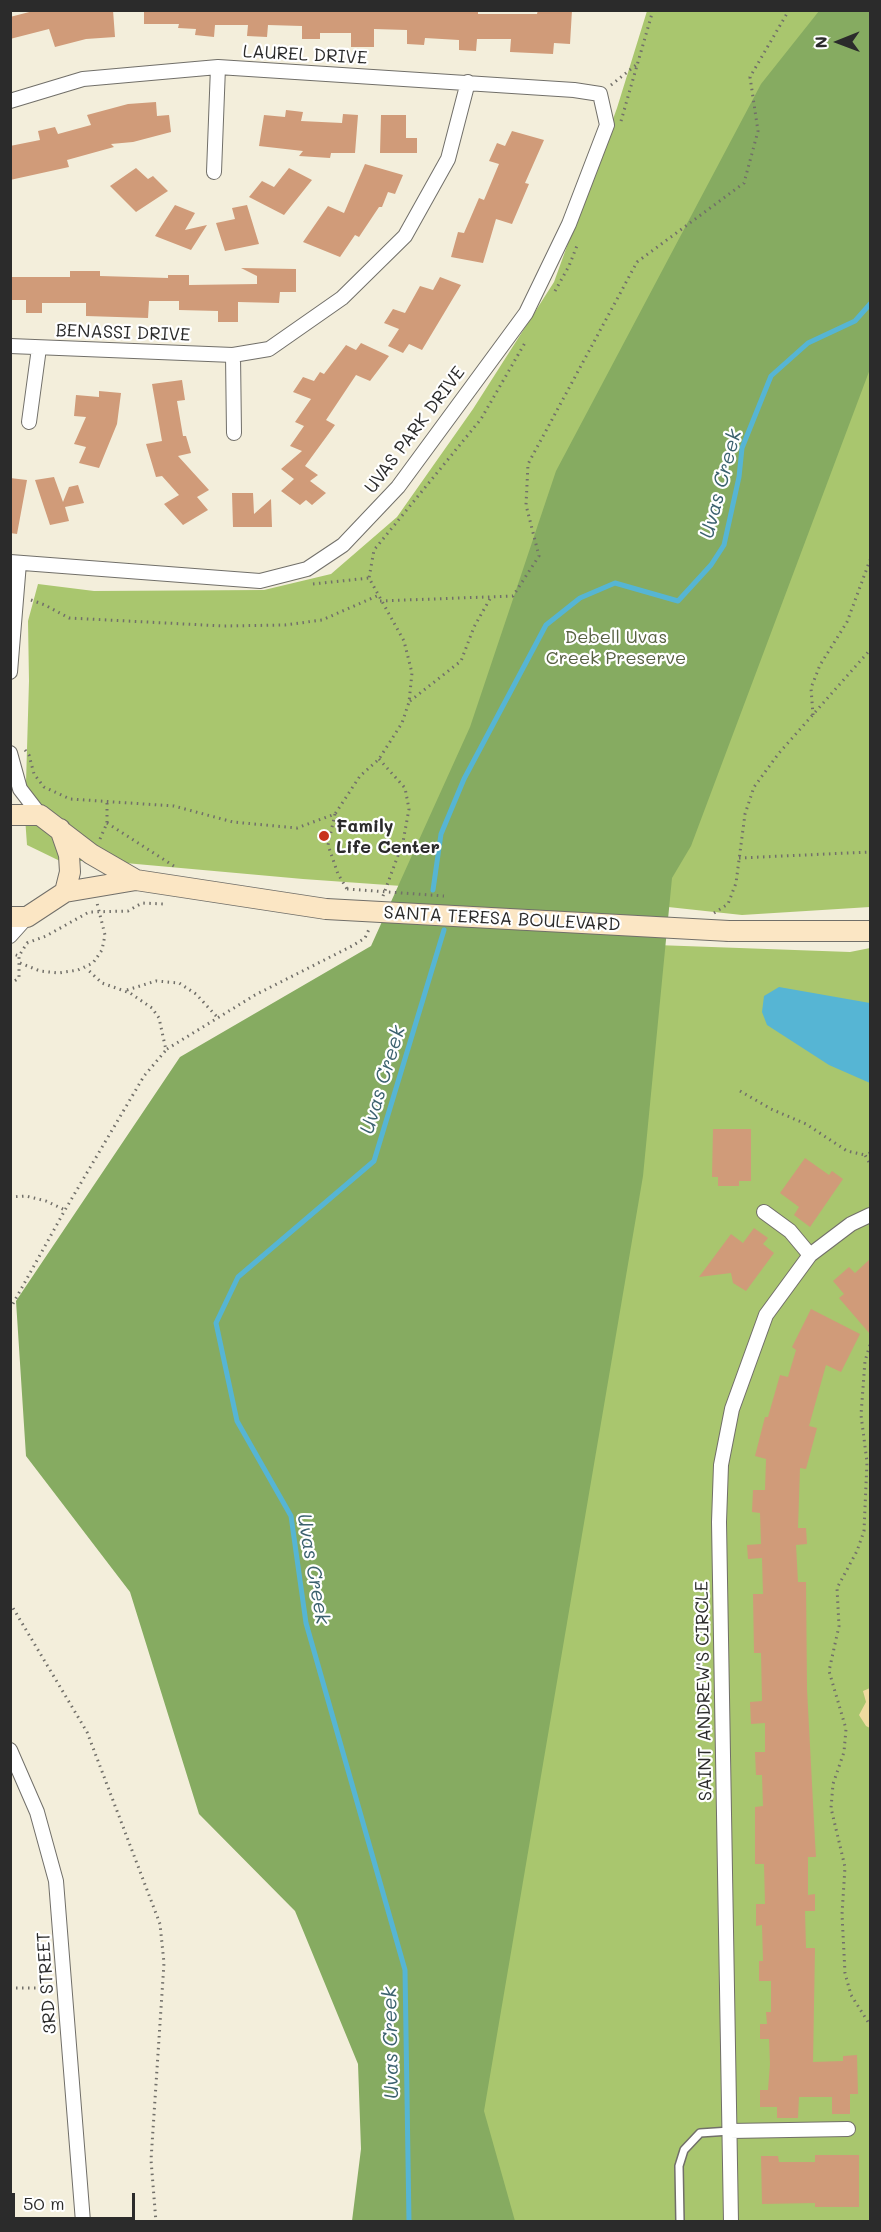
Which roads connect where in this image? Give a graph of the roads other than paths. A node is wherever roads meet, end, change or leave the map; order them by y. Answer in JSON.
{"nodes":[{"id":1,"x":218,"y":67,"type":"junction"},
{"id":2,"x":468,"y":82,"type":"junction"},
{"id":3,"x":600,"y":94,"type":"joint"},
{"id":4,"x":10,"y":101,"type":"edge"},
{"id":5,"x":214,"y":172,"type":"dead end"},
{"id":6,"x":10,"y":346,"type":"edge"},
{"id":7,"x":39,"y":348,"type":"junction"},
{"id":8,"x":233,"y":355,"type":"junction"},
{"id":9,"x":28,"y":423,"type":"dead end"},
{"id":10,"x":234,"y":433,"type":"dead end"},
{"id":11,"x":15,"y":562,"type":"edge"},
{"id":12,"x":10,"y":672,"type":"edge"},
{"id":13,"x":10,"y":753,"type":"edge"},
{"id":14,"x":10,"y":815,"type":"edge"},
{"id":15,"x":39,"y":815,"type":"junction"},
{"id":16,"x":60,"y":829,"type":"junction"},
{"id":17,"x":136,"y":880,"type":"junction"},
{"id":18,"x":65,"y":892,"type":"junction"},
{"id":19,"x":19,"y":917,"type":"edge"},
{"id":20,"x":870,"y":931,"type":"edge"},
{"id":21,"x":10,"y":936,"type":"edge"},
{"id":22,"x":764,"y":1212,"type":"dead end"},
{"id":23,"x":870,"y":1215,"type":"edge"},
{"id":24,"x":810,"y":1256,"type":"junction"},
{"id":25,"x":10,"y":1750,"type":"edge"},
{"id":26,"x":848,"y":2129,"type":"dead end"},
{"id":27,"x":730,"y":2131,"type":"junction"},
{"id":28,"x":83,"y":2222,"type":"edge"},
{"id":29,"x":680,"y":2222,"type":"edge"},
{"id":30,"x":731,"y":2222,"type":"edge"}],
"edges":[{"from":1,"to":2,"type":"street","name":"LAUREL DRIVE"},
{"from":1,"to":4,"type":"street","name":"LAUREL DRIVE"},
{"from":1,"to":5,"type":"street"},
{"from":2,"to":3,"type":"street","name":"LAUREL DRIVE"},
{"from":2,"to":8,"type":"street","name":"BENASSI DRIVE"},
{"from":3,"to":11,"type":"street","name":"UVAS PARK DRIVE"},
{"from":6,"to":7,"type":"street","name":"BENASSI DRIVE"},
{"from":7,"to":8,"type":"street","name":"BENASSI DRIVE"},
{"from":7,"to":9,"type":"street"},
{"from":8,"to":10,"type":"street"},
{"from":11,"to":12,"type":"street"},
{"from":13,"to":15,"type":"street"},
{"from":14,"to":15,"type":"main road"},
{"from":15,"to":16,"type":"main road","name":"SANTA TERESA BOULEVARD"},
{"from":16,"to":17,"type":"main road","name":"SANTA TERESA BOULEVARD"},
{"from":16,"to":18,"type":"main road"},
{"from":17,"to":18,"type":"main road","name":"SANTA TERESA BOULEVARD"},
{"from":17,"to":20,"type":"main road","name":"SANTA TERESA BOULEVARD","bridge":true},
{"from":18,"to":19,"type":"main road"},
{"from":19,"to":21,"type":"street"},
{"from":22,"to":24,"type":"street"},
{"from":23,"to":24,"type":"street","name":"SAINT ANDREW'S CIRCLE"},
{"from":24,"to":27,"type":"street","name":"SAINT ANDREW'S CIRCLE"},
{"from":25,"to":28,"type":"street","name":"3RD STREET"},
{"from":26,"to":27,"type":"street"},
{"from":27,"to":29,"type":"lane"},
{"from":27,"to":30,"type":"street","name":"SAINT ANDREW'S CIRCLE"}]}
